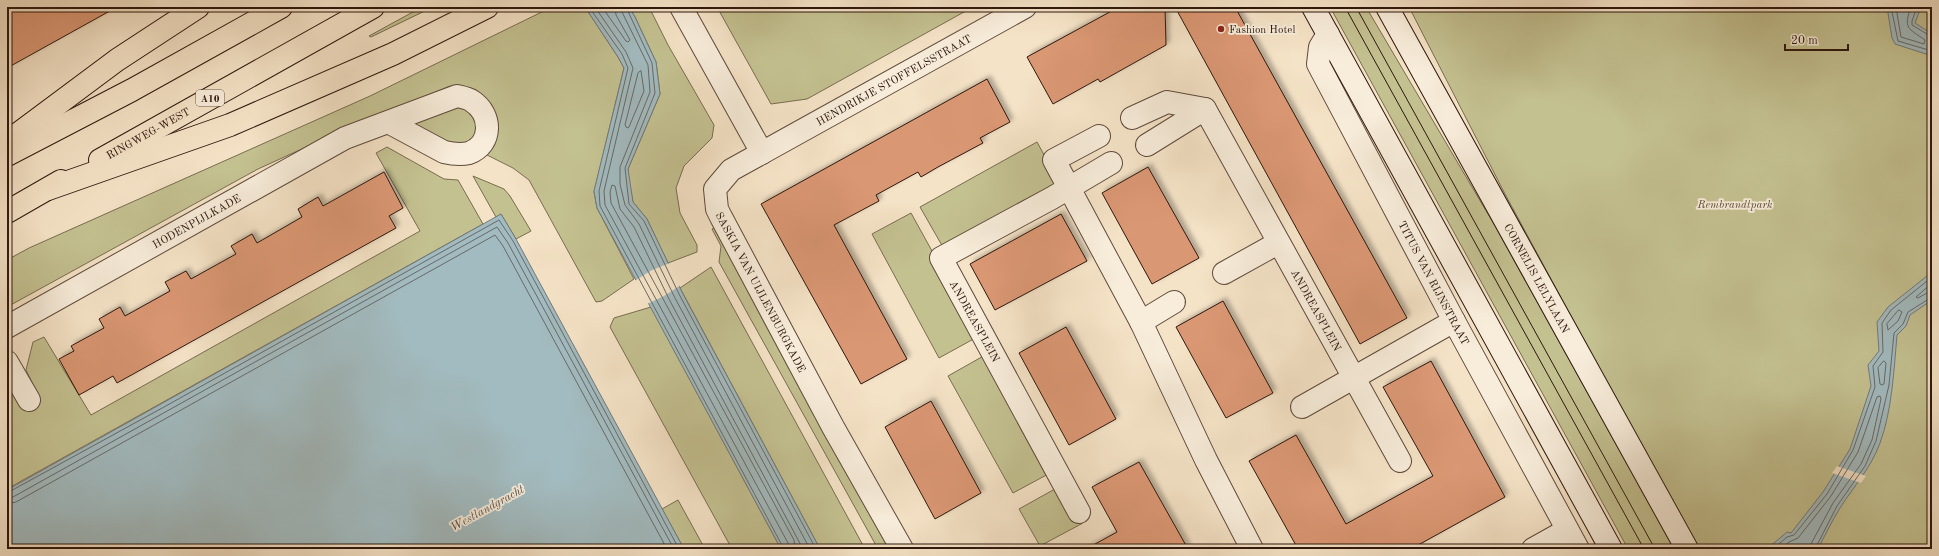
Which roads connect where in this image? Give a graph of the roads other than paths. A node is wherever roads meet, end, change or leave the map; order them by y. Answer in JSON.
{"nodes":[{"id":1,"x":198,"y":7,"type":"edge"},
{"id":2,"x":281,"y":7,"type":"edge"},
{"id":3,"x":373,"y":7,"type":"edge"},
{"id":4,"x":682,"y":7,"type":"edge"},
{"id":5,"x":1025,"y":7,"type":"edge"},
{"id":6,"x":1314,"y":7,"type":"edge"},
{"id":7,"x":1387,"y":7,"type":"edge"},
{"id":8,"x":482,"y":10,"type":"edge"},
{"id":9,"x":1328,"y":34,"type":"junction"},
{"id":10,"x":1205,"y":109,"type":"junction"},
{"id":11,"x":1132,"y":118,"type":"dead end"},
{"id":12,"x":388,"y":122,"type":"dead end"},
{"id":13,"x":1099,"y":136,"type":"dead end"},
{"id":14,"x":7,"y":142,"type":"edge"},
{"id":15,"x":1147,"y":145,"type":"dead end"},
{"id":16,"x":762,"y":152,"type":"junction"},
{"id":17,"x":7,"y":155,"type":"edge"},
{"id":18,"x":1111,"y":163,"type":"dead end"},
{"id":19,"x":1068,"y":187,"type":"junction"},
{"id":20,"x":48,"y":189,"type":"junction"},
{"id":21,"x":7,"y":212,"type":"edge"},
{"id":22,"x":1278,"y":243,"type":"junction"},
{"id":23,"x":1224,"y":273,"type":"dead end"},
{"id":24,"x":1174,"y":302,"type":"dead end"},
{"id":25,"x":1454,"y":321,"type":"junction"},
{"id":26,"x":1141,"y":322,"type":"junction"},
{"id":27,"x":7,"y":327,"type":"edge"},
{"id":28,"x":7,"y":362,"type":"edge"},
{"id":29,"x":1355,"y":378,"type":"junction"},
{"id":30,"x":29,"y":400,"type":"dead end"},
{"id":31,"x":1302,"y":407,"type":"dead end"},
{"id":32,"x":1400,"y":461,"type":"dead end"},
{"id":33,"x":1079,"y":512,"type":"dead end"},
{"id":34,"x":1567,"y":530,"type":"junction"},
{"id":35,"x":902,"y":549,"type":"edge"},
{"id":36,"x":1252,"y":549,"type":"edge"},
{"id":37,"x":1533,"y":549,"type":"edge"},
{"id":38,"x":1578,"y":549,"type":"edge"},
{"id":39,"x":1612,"y":549,"type":"edge"},
{"id":40,"x":1687,"y":549,"type":"edge"}],
"edges":[{"from":1,"to":14,"type":"highway"},
{"from":2,"to":17,"type":"highway"},
{"from":3,"to":20,"type":"highway","name":"RINGWEG-WEST","number":"A10"},
{"from":4,"to":16,"type":"street"},
{"from":5,"to":16,"type":"street","name":"HENDRIKJE STOFFELSSTRAAT"},
{"from":6,"to":9,"type":"street"},
{"from":7,"to":40,"type":"street","name":"CORNELIS LELYLAAN"},
{"from":8,"to":20,"type":"highway","number":"A10"},
{"from":9,"to":25,"type":"street","name":"TITUS VAN RIJNSTRAAT"},
{"from":9,"to":39,"type":"street"},
{"from":10,"to":11,"type":"street"},
{"from":10,"to":15,"type":"street"},
{"from":10,"to":22,"type":"street","name":"ANDREASPLEIN"},
{"from":12,"to":27,"type":"street","name":"HODENPIJLKADE"},
{"from":13,"to":19,"type":"street"},
{"from":16,"to":35,"type":"street","name":"SASKIA VAN UIJLENBURGKADE"},
{"from":18,"to":19,"type":"street","name":"ANDREASPLEIN"},
{"from":19,"to":26,"type":"street"},
{"from":19,"to":33,"type":"street","name":"ANDREASPLEIN"},
{"from":20,"to":21,"type":"highway","name":"RINGWEG-WEST","number":"A10"},
{"from":22,"to":23,"type":"street"},
{"from":22,"to":29,"type":"street","name":"ANDREASPLEIN"},
{"from":24,"to":26,"type":"street"},
{"from":25,"to":29,"type":"street"},
{"from":25,"to":34,"type":"street","name":"TITUS VAN RIJNSTRAAT"},
{"from":26,"to":36,"type":"street"},
{"from":28,"to":30,"type":"street"},
{"from":29,"to":31,"type":"street"},
{"from":29,"to":32,"type":"street","name":"ANDREASPLEIN"},
{"from":34,"to":37,"type":"street"},
{"from":34,"to":38,"type":"street"}]}
